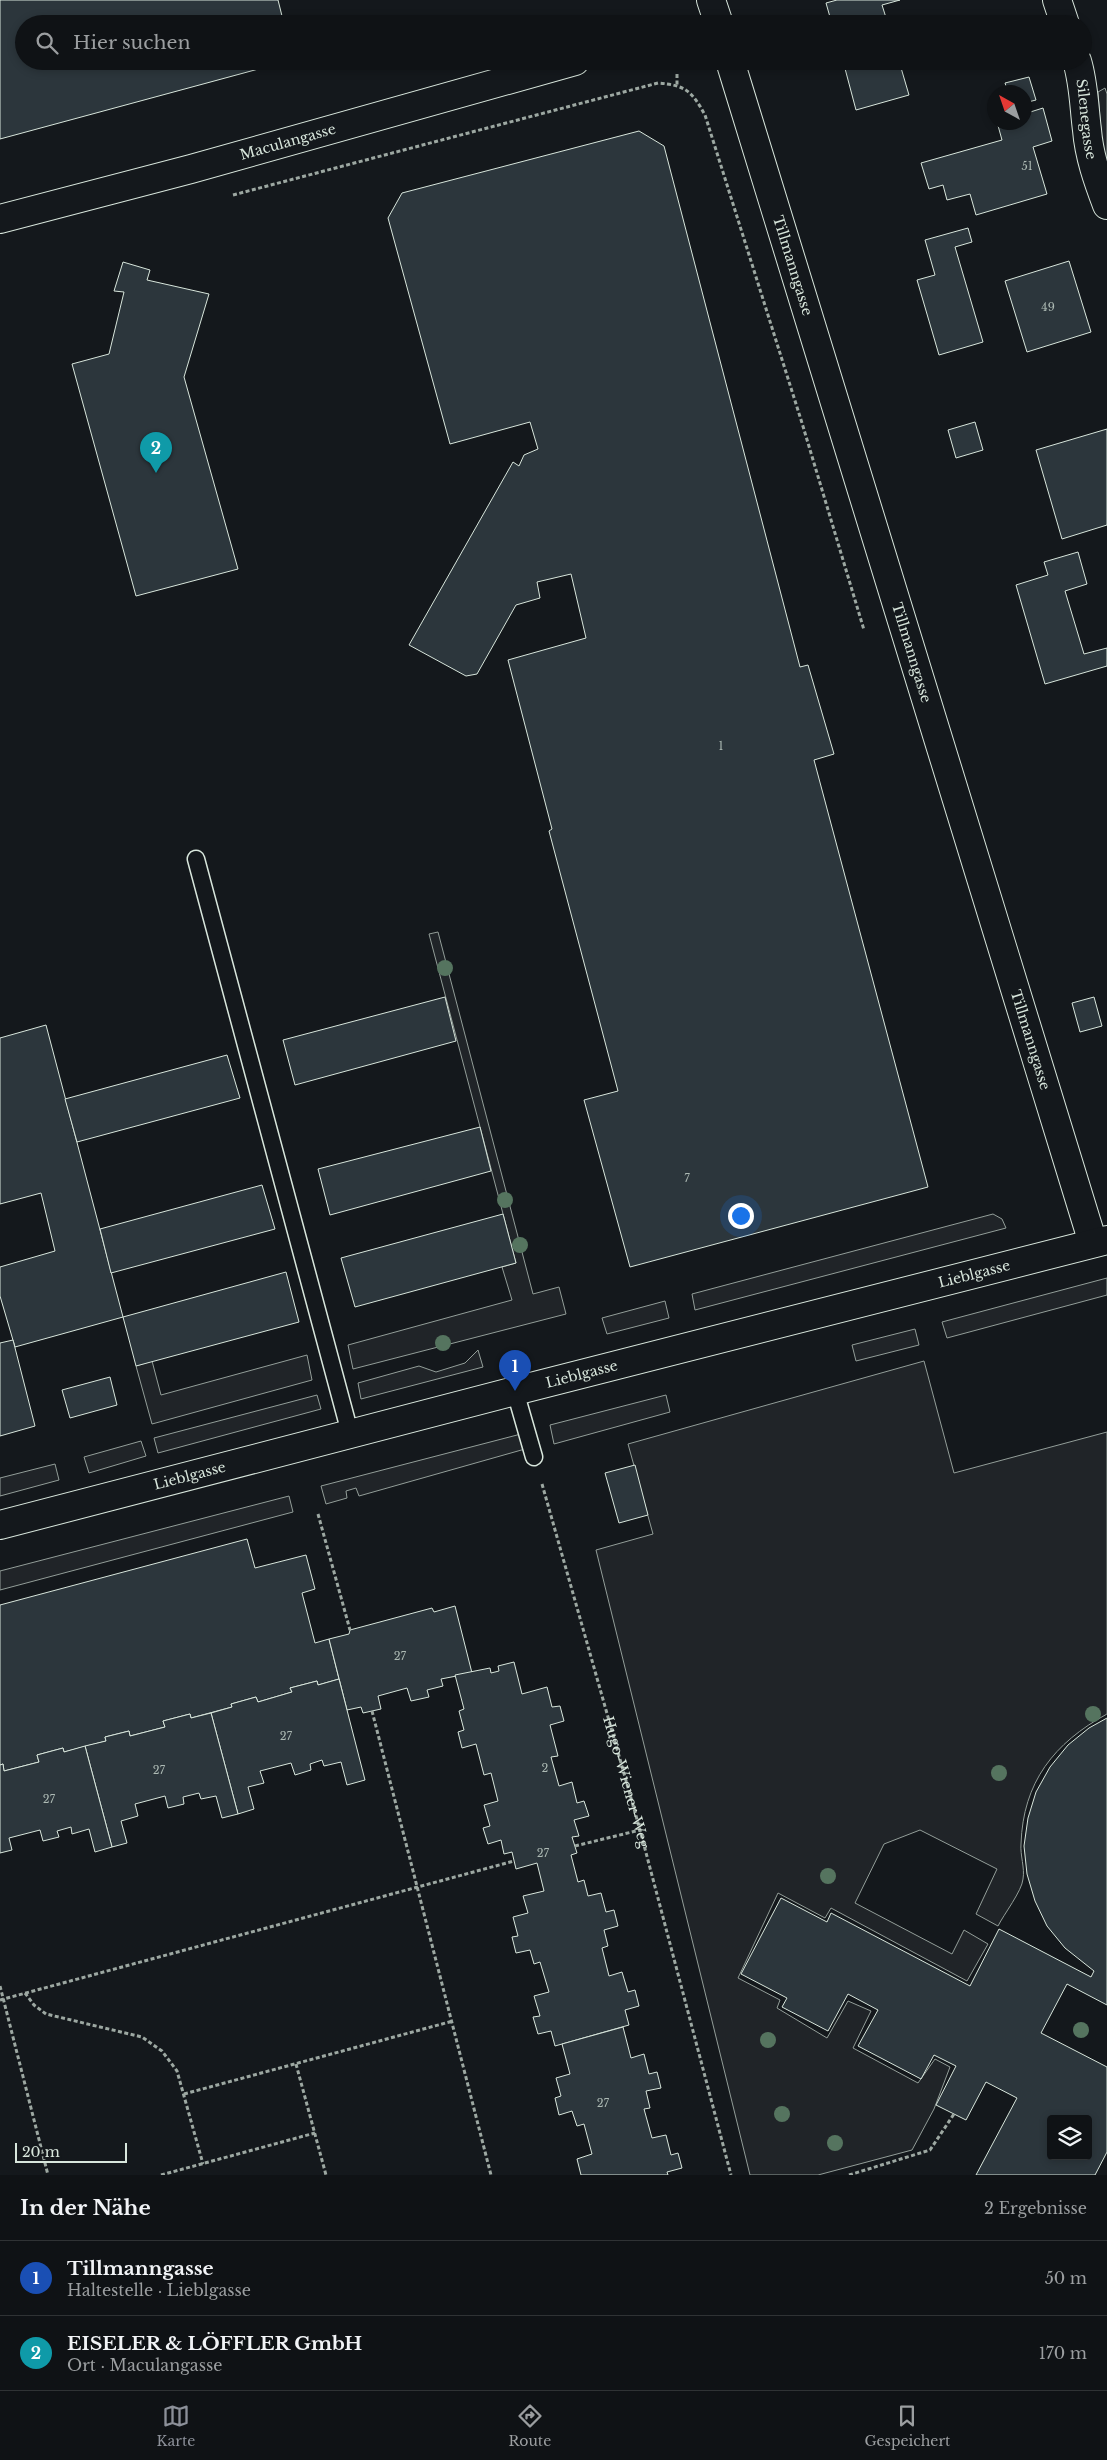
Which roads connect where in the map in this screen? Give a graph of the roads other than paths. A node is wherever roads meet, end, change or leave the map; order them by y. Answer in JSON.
{"nodes":[{"id":1,"x":1057,"y":0,"type":"edge"},
{"id":2,"x":1062,"y":15,"type":"edge"},
{"id":3,"x":543,"y":70,"type":"edge"},
{"id":4,"x":733,"y":70,"type":"edge"},
{"id":5,"x":1080,"y":70,"type":"edge"},
{"id":6,"x":1107,"y":205,"type":"edge"},
{"id":7,"x":0,"y":219,"type":"edge"},
{"id":8,"x":196,"y":859,"type":"dead end"},
{"id":9,"x":1100,"y":1241,"type":"edge"},
{"id":10,"x":515,"y":1391,"type":"junction"},
{"id":11,"x":350,"y":1433,"type":"junction"},
{"id":12,"x":534,"y":1456,"type":"road end"},
{"id":13,"x":0,"y":1525,"type":"edge"}],
"edges":[{"from":1,"to":2,"type":"street"},
{"from":3,"to":7,"type":"street","name":"Maculangasse"},
{"from":4,"to":9,"type":"street","name":"Tillmanngasse"},
{"from":5,"to":6,"type":"street","name":"Silenegasse"},
{"from":8,"to":11,"type":"lane"},
{"from":9,"to":10,"type":"street","name":"Lieblgasse"},
{"from":10,"to":11,"type":"street","name":"Lieblgasse"},
{"from":10,"to":12,"type":"lane"},
{"from":11,"to":13,"type":"street","name":"Lieblgasse"}]}
